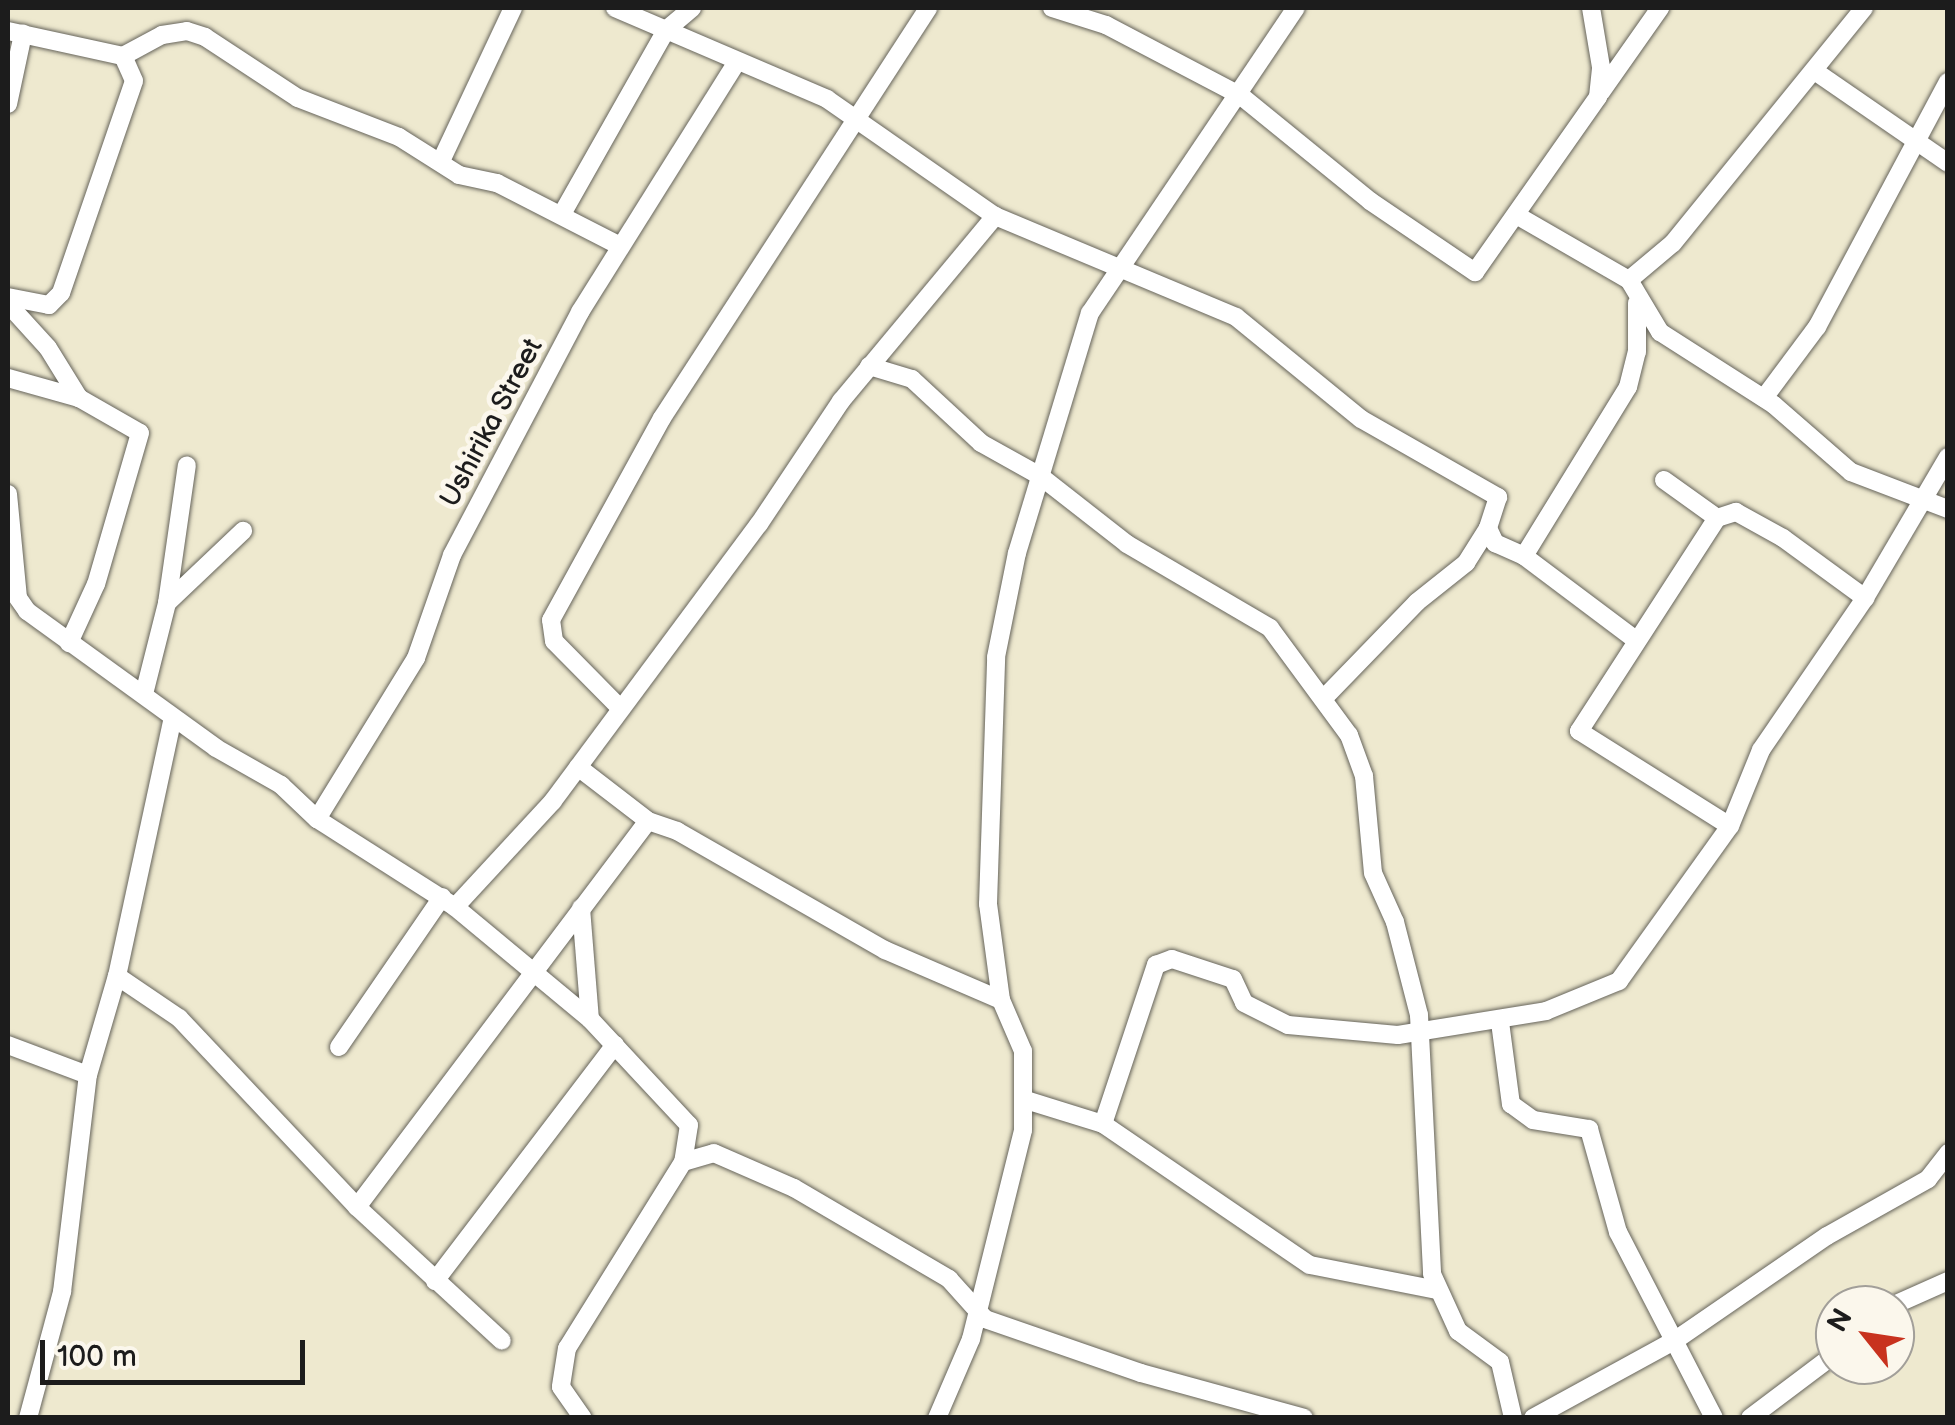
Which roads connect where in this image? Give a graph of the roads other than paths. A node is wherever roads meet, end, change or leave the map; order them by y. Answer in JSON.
{"nodes":[{"id":1,"x":513,"y":8,"type":"edge"},
{"id":2,"x":615,"y":8,"type":"edge"},
{"id":3,"x":692,"y":8,"type":"edge"},
{"id":4,"x":928,"y":8,"type":"edge"},
{"id":5,"x":1052,"y":8,"type":"edge"},
{"id":6,"x":1296,"y":8,"type":"edge"},
{"id":7,"x":1591,"y":8,"type":"edge"},
{"id":8,"x":1660,"y":8,"type":"edge"},
{"id":9,"x":1864,"y":8,"type":"edge"},
{"id":10,"x":666,"y":30,"type":"junction"},
{"id":11,"x":16,"y":32,"type":"edge"},
{"id":12,"x":122,"y":56,"type":"junction"},
{"id":13,"x":736,"y":63,"type":"junction"},
{"id":14,"x":1816,"y":72,"type":"junction"},
{"id":15,"x":1948,"y":82,"type":"edge"},
{"id":16,"x":1241,"y":96,"type":"junction"},
{"id":17,"x":1598,"y":97,"type":"junction"},
{"id":18,"x":8,"y":104,"type":"edge"},
{"id":19,"x":858,"y":118,"type":"junction"},
{"id":20,"x":1914,"y":144,"type":"junction"},
{"id":21,"x":440,"y":161,"type":"junction"},
{"id":22,"x":1948,"y":163,"type":"edge"},
{"id":23,"x":562,"y":214,"type":"junction"},
{"id":24,"x":995,"y":216,"type":"junction"},
{"id":25,"x":1518,"y":216,"type":"junction"},
{"id":26,"x":620,"y":246,"type":"junction"},
{"id":27,"x":1122,"y":264,"type":"junction"},
{"id":28,"x":1629,"y":280,"type":"junction"},
{"id":29,"x":8,"y":300,"type":"edge"},
{"id":30,"x":1637,"y":302,"type":"junction"},
{"id":31,"x":870,"y":366,"type":"junction"},
{"id":32,"x":8,"y":378,"type":"edge"},
{"id":33,"x":79,"y":398,"type":"junction"},
{"id":34,"x":1764,"y":398,"type":"junction"},
{"id":35,"x":1948,"y":457,"type":"edge"},
{"id":36,"x":188,"y":466,"type":"dead end"},
{"id":37,"x":1040,"y":476,"type":"junction"},
{"id":38,"x":1664,"y":480,"type":"dead end"},
{"id":39,"x":8,"y":494,"type":"edge"},
{"id":40,"x":1922,"y":500,"type":"junction"},
{"id":41,"x":1948,"y":509,"type":"edge"},
{"id":42,"x":1717,"y":518,"type":"junction"},
{"id":43,"x":1488,"y":528,"type":"junction"},
{"id":44,"x":243,"y":532,"type":"dead end"},
{"id":45,"x":1524,"y":556,"type":"junction"},
{"id":46,"x":1865,"y":598,"type":"junction"},
{"id":47,"x":167,"y":603,"type":"junction"},
{"id":48,"x":1636,"y":640,"type":"junction"},
{"id":49,"x":69,"y":642,"type":"junction"},
{"id":50,"x":144,"y":694,"type":"junction"},
{"id":51,"x":1325,"y":697,"type":"junction"},
{"id":52,"x":620,"y":708,"type":"junction"},
{"id":53,"x":173,"y":718,"type":"junction"},
{"id":54,"x":578,"y":767,"type":"junction"},
{"id":55,"x":316,"y":820,"type":"junction"},
{"id":56,"x":648,"y":820,"type":"junction"},
{"id":57,"x":1730,"y":826,"type":"junction"},
{"id":58,"x":449,"y":902,"type":"junction"},
{"id":59,"x":581,"y":908,"type":"junction"},
{"id":60,"x":535,"y":971,"type":"junction"},
{"id":61,"x":117,"y":976,"type":"junction"},
{"id":62,"x":1001,"y":1000,"type":"junction"},
{"id":63,"x":590,"y":1019,"type":"junction"},
{"id":64,"x":1500,"y":1022,"type":"junction"},
{"id":65,"x":1420,"y":1036,"type":"junction"},
{"id":66,"x":8,"y":1045,"type":"edge"},
{"id":67,"x":615,"y":1045,"type":"junction"},
{"id":68,"x":339,"y":1047,"type":"dead end"},
{"id":69,"x":88,"y":1075,"type":"junction"},
{"id":70,"x":1026,"y":1100,"type":"junction"},
{"id":71,"x":1103,"y":1124,"type":"junction"},
{"id":72,"x":1948,"y":1154,"type":"edge"},
{"id":73,"x":683,"y":1162,"type":"junction"},
{"id":74,"x":358,"y":1206,"type":"junction"},
{"id":75,"x":435,"y":1281,"type":"junction"},
{"id":76,"x":1948,"y":1281,"type":"edge"},
{"id":77,"x":1437,"y":1290,"type":"junction"},
{"id":78,"x":1915,"y":1296,"type":"edge"},
{"id":79,"x":978,"y":1310,"type":"junction"},
{"id":80,"x":1677,"y":1339,"type":"junction"},
{"id":81,"x":502,"y":1341,"type":"dead end"},
{"id":82,"x":1815,"y":1369,"type":"edge"},
{"id":83,"x":1569,"y":1411,"type":"edge"},
{"id":84,"x":28,"y":1418,"type":"edge"},
{"id":85,"x":583,"y":1418,"type":"edge"},
{"id":86,"x":937,"y":1418,"type":"edge"},
{"id":87,"x":1304,"y":1418,"type":"edge"},
{"id":88,"x":1513,"y":1418,"type":"edge"},
{"id":89,"x":1533,"y":1418,"type":"edge"},
{"id":90,"x":1714,"y":1418,"type":"edge"},
{"id":91,"x":1750,"y":1418,"type":"edge"}],
"edges":[{"from":1,"to":21,"type":"street"},
{"from":2,"to":10,"type":"street"},
{"from":3,"to":10,"type":"street"},
{"from":4,"to":19,"type":"street"},
{"from":5,"to":16,"type":"street"},
{"from":6,"to":16,"type":"street"},
{"from":7,"to":17,"type":"street"},
{"from":8,"to":17,"type":"street"},
{"from":9,"to":14,"type":"street"},
{"from":10,"to":13,"type":"street"},
{"from":10,"to":23,"type":"street"},
{"from":11,"to":12,"type":"street"},
{"from":11,"to":18,"type":"street"},
{"from":12,"to":21,"type":"street"},
{"from":12,"to":29,"type":"street"},
{"from":13,"to":19,"type":"street"},
{"from":13,"to":26,"type":"street","name":"Ushirika Street"},
{"from":14,"to":20,"type":"street"},
{"from":14,"to":28,"type":"street"},
{"from":15,"to":20,"type":"street"},
{"from":16,"to":25,"type":"street"},
{"from":16,"to":27,"type":"street"},
{"from":17,"to":25,"type":"street"},
{"from":19,"to":24,"type":"street"},
{"from":19,"to":52,"type":"street"},
{"from":20,"to":22,"type":"street"},
{"from":20,"to":34,"type":"street"},
{"from":21,"to":23,"type":"street"},
{"from":23,"to":26,"type":"street"},
{"from":24,"to":27,"type":"street"},
{"from":24,"to":31,"type":"street"},
{"from":25,"to":28,"type":"street"},
{"from":26,"to":55,"type":"street","name":"Ushirika Street"},
{"from":27,"to":37,"type":"street"},
{"from":27,"to":43,"type":"street"},
{"from":28,"to":30,"type":"street"},
{"from":29,"to":33,"type":"street"},
{"from":30,"to":34,"type":"street"},
{"from":30,"to":45,"type":"street"},
{"from":31,"to":37,"type":"street"},
{"from":31,"to":52,"type":"street"},
{"from":32,"to":33,"type":"street"},
{"from":33,"to":49,"type":"street"},
{"from":34,"to":40,"type":"street"},
{"from":35,"to":40,"type":"street"},
{"from":36,"to":47,"type":"street"},
{"from":37,"to":51,"type":"street"},
{"from":37,"to":62,"type":"street"},
{"from":38,"to":42,"type":"street"},
{"from":39,"to":49,"type":"street"},
{"from":40,"to":41,"type":"street"},
{"from":40,"to":46,"type":"street"},
{"from":42,"to":46,"type":"street"},
{"from":42,"to":48,"type":"street"},
{"from":43,"to":45,"type":"street"},
{"from":43,"to":51,"type":"street"},
{"from":44,"to":47,"type":"street"},
{"from":45,"to":48,"type":"street"},
{"from":46,"to":57,"type":"street"},
{"from":47,"to":50,"type":"street"},
{"from":48,"to":57,"type":"street"},
{"from":49,"to":50,"type":"street"},
{"from":50,"to":53,"type":"street"},
{"from":51,"to":65,"type":"street"},
{"from":52,"to":54,"type":"street"},
{"from":53,"to":55,"type":"street"},
{"from":53,"to":61,"type":"street"},
{"from":54,"to":56,"type":"street"},
{"from":54,"to":58,"type":"street"},
{"from":55,"to":58,"type":"street"},
{"from":56,"to":59,"type":"street"},
{"from":56,"to":62,"type":"street"},
{"from":57,"to":64,"type":"street"},
{"from":58,"to":60,"type":"street"},
{"from":58,"to":68,"type":"street"},
{"from":59,"to":60,"type":"street"},
{"from":59,"to":63,"type":"street"},
{"from":60,"to":63,"type":"street"},
{"from":60,"to":74,"type":"street"},
{"from":61,"to":69,"type":"street"},
{"from":61,"to":74,"type":"street"},
{"from":62,"to":70,"type":"street"},
{"from":63,"to":67,"type":"street"},
{"from":64,"to":65,"type":"street"},
{"from":64,"to":80,"type":"street"},
{"from":65,"to":71,"type":"street"},
{"from":65,"to":77,"type":"street"},
{"from":66,"to":69,"type":"street"},
{"from":67,"to":73,"type":"street"},
{"from":67,"to":75,"type":"street"},
{"from":69,"to":84,"type":"street"},
{"from":70,"to":71,"type":"street"},
{"from":70,"to":79,"type":"street"},
{"from":71,"to":77,"type":"street"},
{"from":72,"to":80,"type":"street"},
{"from":73,"to":79,"type":"street"},
{"from":73,"to":85,"type":"street"},
{"from":74,"to":75,"type":"street"},
{"from":75,"to":81,"type":"street"},
{"from":76,"to":78,"type":"street"},
{"from":77,"to":88,"type":"street"},
{"from":79,"to":86,"type":"street"},
{"from":79,"to":87,"type":"street"},
{"from":80,"to":83,"type":"street"},
{"from":80,"to":90,"type":"street"},
{"from":82,"to":91,"type":"street"},
{"from":83,"to":89,"type":"street"}]}
